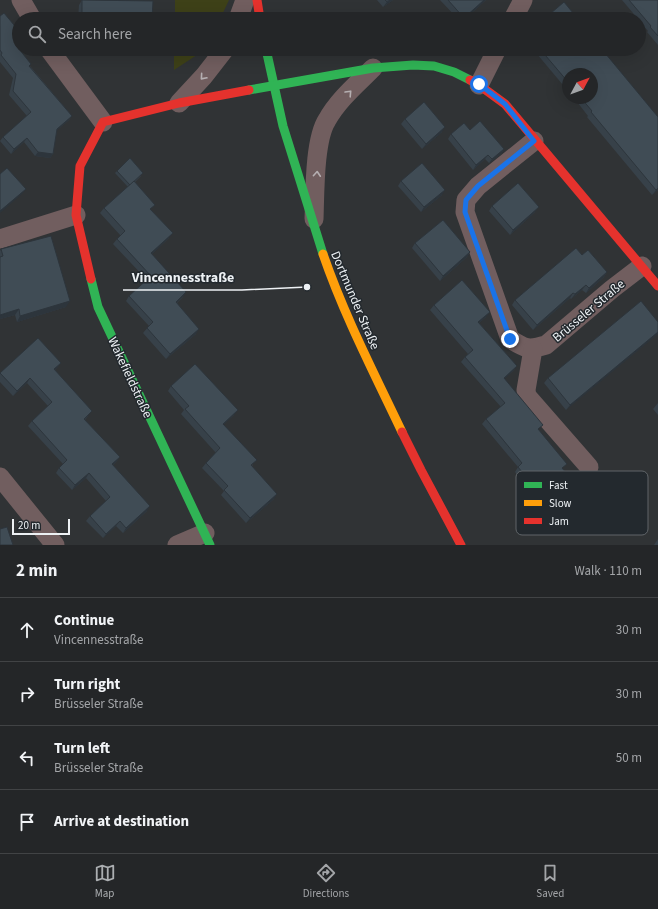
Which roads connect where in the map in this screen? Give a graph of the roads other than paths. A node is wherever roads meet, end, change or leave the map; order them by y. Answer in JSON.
{"nodes":[{"id":1,"x":21,"y":0,"type":"edge"},
{"id":2,"x":246,"y":0,"type":"edge"},
{"id":3,"x":256,"y":0,"type":"edge"},
{"id":4,"x":523,"y":0,"type":"edge"},
{"id":5,"x":28,"y":12,"type":"edge"},
{"id":6,"x":241,"y":12,"type":"edge"},
{"id":7,"x":259,"y":12,"type":"edge"},
{"id":8,"x":517,"y":12,"type":"edge"},
{"id":9,"x":54,"y":56,"type":"edge"},
{"id":10,"x":220,"y":56,"type":"edge"},
{"id":11,"x":268,"y":56,"type":"edge"},
{"id":12,"x":493,"y":56,"type":"edge"},
{"id":13,"x":373,"y":68,"type":"junction"},
{"id":14,"x":479,"y":84,"type":"junction"},
{"id":15,"x":274,"y":86,"type":"junction"},
{"id":16,"x":178,"y":103,"type":"junction"},
{"id":17,"x":103,"y":122,"type":"junction"},
{"id":18,"x":534,"y":141,"type":"junction"},
{"id":19,"x":76,"y":215,"type":"junction"},
{"id":20,"x":314,"y":227,"type":"junction"},
{"id":21,"x":0,"y":239,"type":"edge"},
{"id":22,"x":642,"y":266,"type":"junction"},
{"id":23,"x":658,"y":286,"type":"edge"},
{"id":24,"x":533,"y":349,"type":"junction"},
{"id":25,"x":589,"y":467,"type":"dead end"},
{"id":26,"x":0,"y":477,"type":"edge"},
{"id":27,"x":207,"y":539,"type":"edge"},
{"id":28,"x":55,"y":545,"type":"edge"},
{"id":29,"x":177,"y":545,"type":"edge"},
{"id":30,"x":461,"y":545,"type":"edge"}],
"edges":[{"from":1,"to":5,"type":"street"},
{"from":2,"to":6,"type":"street"},
{"from":3,"to":7,"type":"street"},
{"from":4,"to":8,"type":"street"},
{"from":9,"to":17,"type":"street"},
{"from":10,"to":16,"type":"street","one_way":true},
{"from":11,"to":15,"type":"street","name":"Dortmunder Straße"},
{"from":12,"to":14,"type":"street"},
{"from":13,"to":14,"type":"street"},
{"from":13,"to":15,"type":"street"},
{"from":20,"to":13,"type":"street","one_way":true},
{"from":14,"to":18,"type":"street"},
{"from":15,"to":16,"type":"street"},
{"from":15,"to":20,"type":"street","name":"Dortmunder Straße"},
{"from":16,"to":17,"type":"street"},
{"from":17,"to":19,"type":"street","name":"Wakefieldstraße"},
{"from":18,"to":22,"type":"street"},
{"from":18,"to":24,"type":"street"},
{"from":19,"to":21,"type":"street"},
{"from":19,"to":27,"type":"street","name":"Wakefieldstraße"},
{"from":20,"to":30,"type":"street","name":"Dortmunder Straße"},
{"from":22,"to":23,"type":"street"},
{"from":22,"to":24,"type":"street","name":"Brüsseler Straße"},
{"from":24,"to":25,"type":"street"},
{"from":26,"to":28,"type":"street"},
{"from":27,"to":29,"type":"street","name":"Wakefieldstraße"}]}
